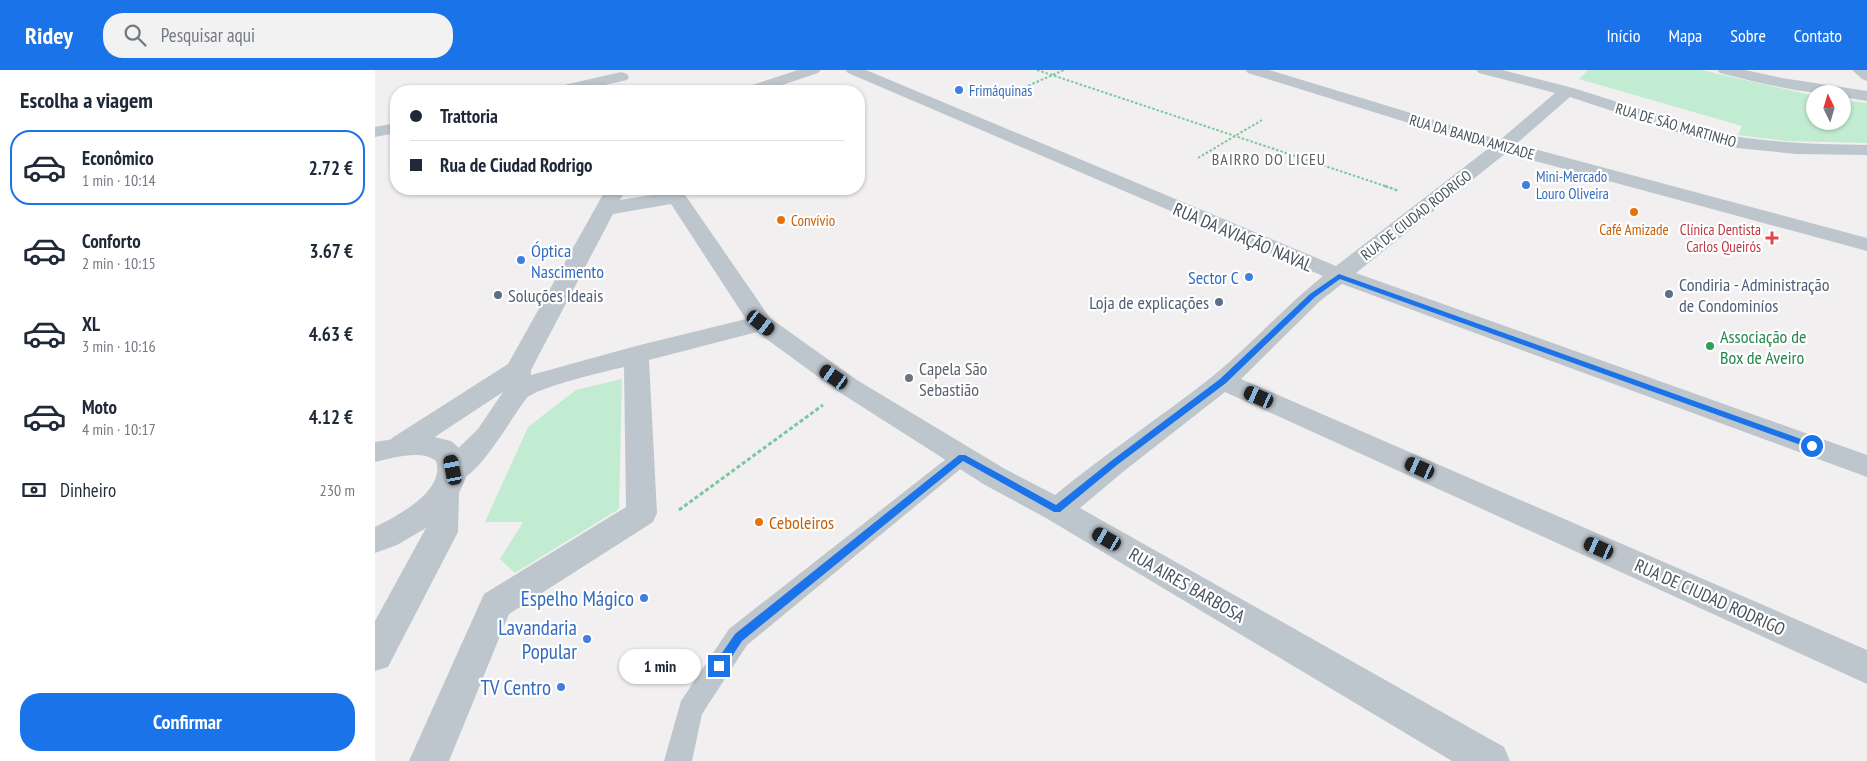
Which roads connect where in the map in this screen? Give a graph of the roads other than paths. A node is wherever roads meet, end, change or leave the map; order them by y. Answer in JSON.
{"nodes":[{"id":1,"x":813,"y":70,"type":"edge"},
{"id":2,"x":853,"y":70,"type":"edge"},
{"id":3,"x":1253,"y":70,"type":"edge"},
{"id":4,"x":1484,"y":70,"type":"edge"},
{"id":5,"x":1725,"y":70,"type":"edge"},
{"id":6,"x":1756,"y":70,"type":"edge"},
{"id":7,"x":1859,"y":70,"type":"edge"},
{"id":8,"x":618,"y":74,"type":"edge"},
{"id":9,"x":1867,"y":76,"type":"edge"},
{"id":10,"x":1781,"y":79,"type":"junction"},
{"id":11,"x":579,"y":85,"type":"edge"},
{"id":12,"x":625,"y":85,"type":"edge"},
{"id":13,"x":767,"y":85,"type":"edge"},
{"id":14,"x":1867,"y":89,"type":"edge"},
{"id":15,"x":1567,"y":91,"type":"junction"},
{"id":16,"x":1867,"y":96,"type":"edge"},
{"id":17,"x":390,"y":129,"type":"edge"},
{"id":18,"x":375,"y":132,"type":"edge"},
{"id":19,"x":1502,"y":146,"type":"junction"},
{"id":20,"x":1845,"y":150,"type":"junction"},
{"id":21,"x":1867,"y":150,"type":"edge"},
{"id":22,"x":1867,"y":166,"type":"edge"},
{"id":23,"x":613,"y":195,"type":"edge"},
{"id":24,"x":664,"y":195,"type":"edge"},
{"id":25,"x":674,"y":195,"type":"edge"},
{"id":26,"x":605,"y":209,"type":"junction"},
{"id":27,"x":1867,"y":245,"type":"edge"},
{"id":28,"x":1339,"y":276,"type":"junction"},
{"id":29,"x":761,"y":323,"type":"junction"},
{"id":30,"x":636,"y":354,"type":"junction"},
{"id":31,"x":518,"y":380,"type":"junction"},
{"id":32,"x":1223,"y":381,"type":"junction"},
{"id":33,"x":402,"y":446,"type":"junction"},
{"id":34,"x":375,"y":452,"type":"edge"},
{"id":35,"x":962,"y":457,"type":"junction"},
{"id":36,"x":1867,"y":466,"type":"edge"},
{"id":37,"x":449,"y":481,"type":"junction"},
{"id":38,"x":1057,"y":510,"type":"junction"},
{"id":39,"x":375,"y":540,"type":"edge"},
{"id":40,"x":375,"y":655,"type":"edge"},
{"id":41,"x":1867,"y":667,"type":"edge"},
{"id":42,"x":429,"y":761,"type":"edge"},
{"id":43,"x":678,"y":761,"type":"edge"},
{"id":44,"x":1490,"y":761,"type":"edge"}],
"edges":[{"from":1,"to":13,"type":"street"},
{"from":2,"to":28,"type":"street","name":"RUA DA AVIAÇÃO NAVAL"},
{"from":3,"to":19,"type":"street","name":"RUA DA BANDA AMIZADE"},
{"from":4,"to":15,"type":"street","name":"RUA DE SÃO MARTINHO"},
{"from":5,"to":10,"type":"street"},
{"from":6,"to":10,"type":"street"},
{"from":7,"to":9,"type":"street"},
{"from":8,"to":11,"type":"street"},
{"from":8,"to":12,"type":"street"},
{"from":10,"to":14,"type":"street"},
{"from":10,"to":16,"type":"street"},
{"from":15,"to":19,"type":"street","name":"RUA DE CIUDAD RODRIGO"},
{"from":15,"to":20,"type":"street","name":"RUA DE SÃO MARTINHO"},
{"from":17,"to":18,"type":"street"},
{"from":19,"to":27,"type":"street","name":"RUA DA BANDA AMIZADE"},
{"from":19,"to":28,"type":"street","name":"RUA DE CIUDAD RODRIGO"},
{"from":20,"to":21,"type":"street","name":"RUA DE SÃO MARTINHO"},
{"from":20,"to":22,"type":"street"},
{"from":23,"to":26,"type":"street"},
{"from":24,"to":26,"type":"street"},
{"from":25,"to":29,"type":"street","name":"RUA AIRES BARBOSA"},
{"from":26,"to":31,"type":"street"},
{"from":28,"to":32,"type":"street","name":"RUA DE CIUDAD RODRIGO"},
{"from":28,"to":36,"type":"street","name":"RUA DA AVIAÇÃO NAVAL"},
{"from":29,"to":30,"type":"street"},
{"from":29,"to":35,"type":"street","name":"RUA AIRES BARBOSA"},
{"from":30,"to":31,"type":"street"},
{"from":30,"to":42,"type":"street"},
{"from":31,"to":33,"type":"street"},
{"from":31,"to":37,"type":"street"},
{"from":32,"to":38,"type":"street","name":"RUA DE CIUDAD RODRIGO"},
{"from":32,"to":41,"type":"street","name":"RUA DE CIUDAD RODRIGO"},
{"from":33,"to":34,"type":"street"},
{"from":33,"to":37,"type":"street"},
{"from":35,"to":38,"type":"street","name":"RUA AIRES BARBOSA"},
{"from":35,"to":43,"type":"lane"},
{"from":37,"to":39,"type":"street"},
{"from":37,"to":40,"type":"street"},
{"from":38,"to":44,"type":"street","name":"RUA AIRES BARBOSA"}]}
